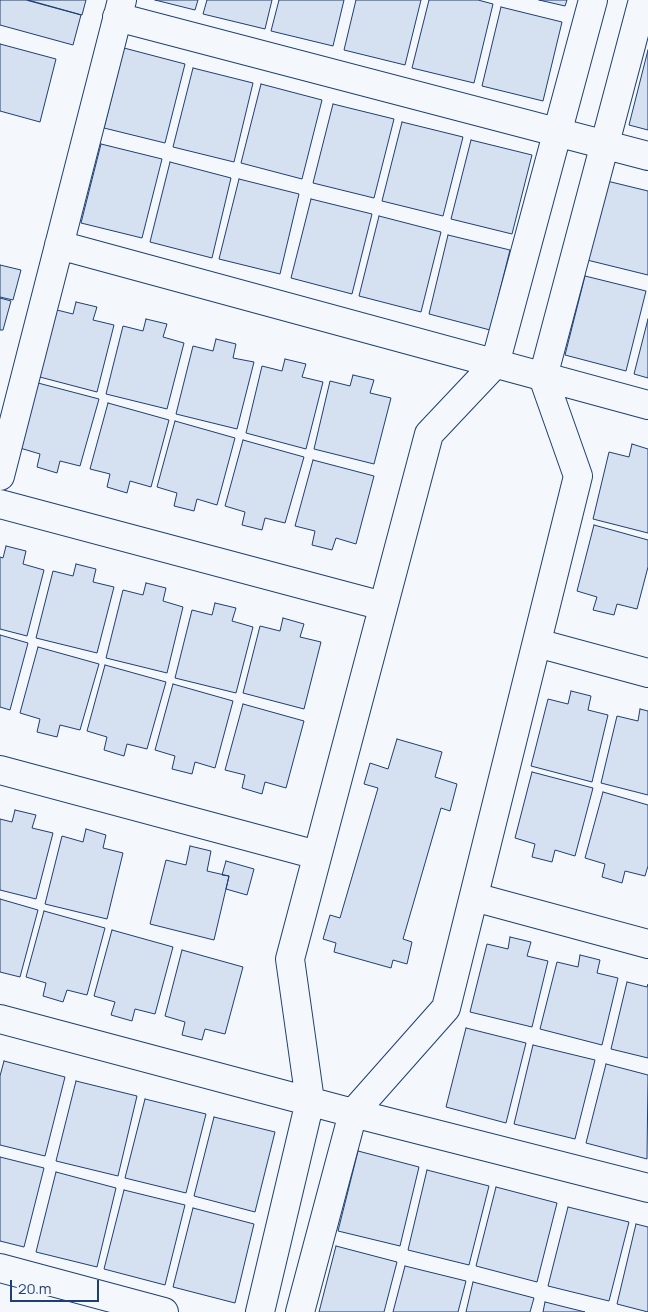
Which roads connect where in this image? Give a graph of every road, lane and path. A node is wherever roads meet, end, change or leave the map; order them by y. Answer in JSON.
{"nodes":[{"id":1,"x":593,"y":0,"type":"edge"},
{"id":2,"x":643,"y":0,"type":"edge"},
{"id":3,"x":120,"y":9,"type":"edge"},
{"id":4,"x":558,"y":132,"type":"junction"},
{"id":5,"x":605,"y":145,"type":"junction"},
{"id":6,"x":648,"y":156,"type":"edge"},
{"id":7,"x":59,"y":246,"type":"junction"},
{"id":8,"x":495,"y":364,"type":"junction"},
{"id":9,"x":543,"y":377,"type":"junction"},
{"id":10,"x":648,"y":405,"type":"edge"},
{"id":11,"x":0,"y":476,"type":"edge"},
{"id":12,"x":0,"y":504,"type":"edge"},
{"id":13,"x":383,"y":606,"type":"junction"},
{"id":14,"x":537,"y":642,"type":"junction"},
{"id":15,"x":648,"y":673,"type":"edge"},
{"id":16,"x":0,"y":770,"type":"edge"},
{"id":17,"x":317,"y":855,"type":"junction"},
{"id":18,"x":474,"y":897,"type":"junction"},
{"id":19,"x":648,"y":944,"type":"edge"},
{"id":20,"x":0,"y":1018,"type":"edge"},
{"id":21,"x":310,"y":1101,"type":"junction"},
{"id":22,"x":353,"y":1113,"type":"junction"},
{"id":23,"x":648,"y":1188,"type":"edge"},
{"id":24,"x":0,"y":1268,"type":"edge"},
{"id":25,"x":164,"y":1312,"type":"edge"},
{"id":26,"x":260,"y":1312,"type":"edge"},
{"id":27,"x":300,"y":1312,"type":"edge"}],
"edges":[{"from":1,"to":4,"type":"street"},
{"from":2,"to":5,"type":"street"},
{"from":3,"to":4,"type":"street"},
{"from":3,"to":7,"type":"street"},
{"from":4,"to":5,"type":"street"},
{"from":4,"to":8,"type":"street"},
{"from":5,"to":6,"type":"street"},
{"from":5,"to":9,"type":"street"},
{"from":7,"to":8,"type":"street"},
{"from":7,"to":11,"type":"street"},
{"from":8,"to":9,"type":"street"},
{"from":8,"to":13,"type":"street"},
{"from":9,"to":10,"type":"street"},
{"from":9,"to":14,"type":"street"},
{"from":12,"to":13,"type":"street"},
{"from":13,"to":17,"type":"street"},
{"from":14,"to":15,"type":"street"},
{"from":14,"to":18,"type":"street"},
{"from":16,"to":17,"type":"street"},
{"from":17,"to":21,"type":"street"},
{"from":18,"to":19,"type":"street"},
{"from":18,"to":22,"type":"street"},
{"from":20,"to":21,"type":"street"},
{"from":21,"to":22,"type":"street"},
{"from":21,"to":26,"type":"street"},
{"from":22,"to":23,"type":"street"},
{"from":22,"to":27,"type":"street"},
{"from":24,"to":25,"type":"street"}]}
